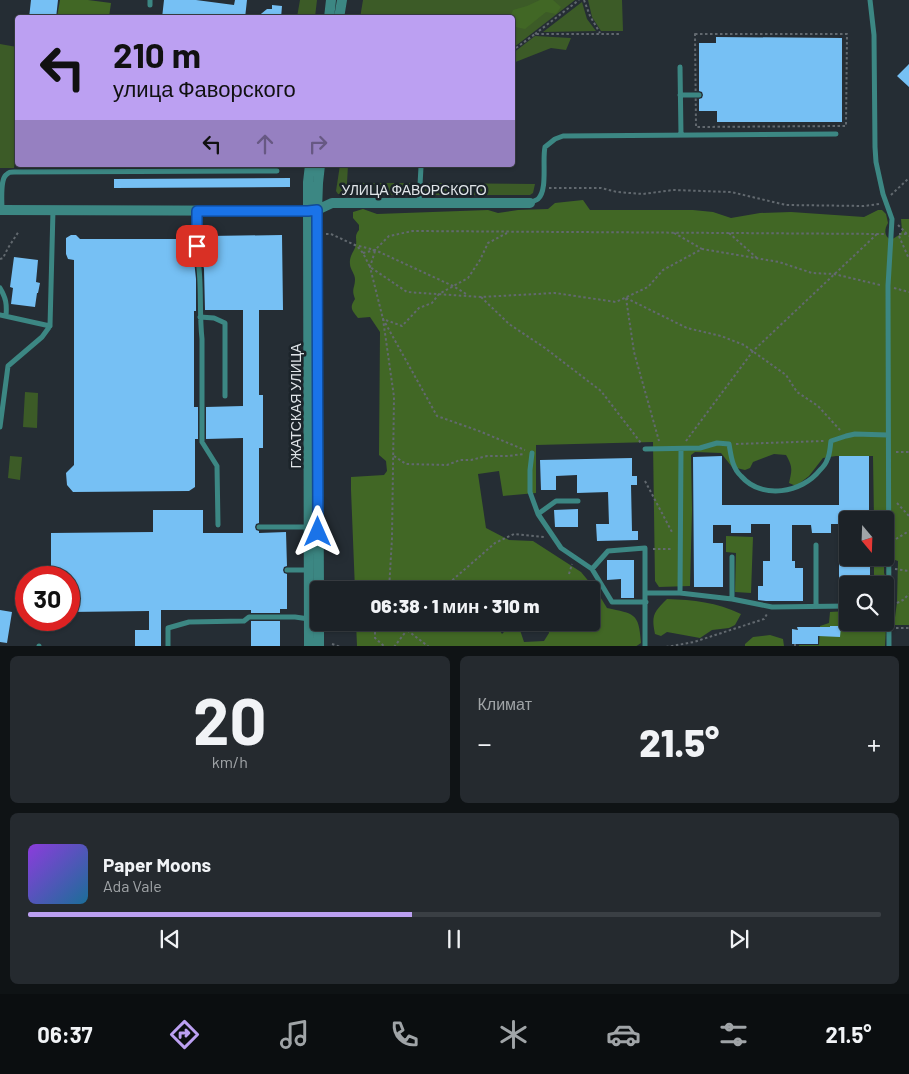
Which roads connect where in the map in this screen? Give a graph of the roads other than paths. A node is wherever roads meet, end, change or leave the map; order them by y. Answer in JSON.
{"nodes":[{"id":1,"x":332,"y":0,"type":"edge"},
{"id":2,"x":342,"y":0,"type":"edge"},
{"id":3,"x":870,"y":0,"type":"edge"},
{"id":4,"x":330,"y":15,"type":"edge"},
{"id":5,"x":340,"y":15,"type":"edge"},
{"id":6,"x":680,"y":67,"type":"dead end"},
{"id":7,"x":680,"y":95,"type":"junction"},
{"id":8,"x":697,"y":95,"type":"road end"},
{"id":9,"x":836,"y":134,"type":"dead end"},
{"id":10,"x":681,"y":135,"type":"junction"},
{"id":11,"x":310,"y":167,"type":"edge"},
{"id":12,"x":320,"y":167,"type":"edge"},
{"id":13,"x":421,"y":167,"type":"dead end"},
{"id":14,"x":277,"y":171,"type":"dead end"},
{"id":15,"x":419,"y":203,"type":"junction"},
{"id":16,"x":530,"y":203,"type":"joint"},
{"id":17,"x":1,"y":210,"type":"edge"},
{"id":18,"x":53,"y":210,"type":"junction"},
{"id":19,"x":313,"y":210,"type":"junction"},
{"id":20,"x":197,"y":211,"type":"junction"},
{"id":21,"x":197,"y":246,"type":"dead end"},
{"id":22,"x":198,"y":260,"type":"dead end"},
{"id":23,"x":0,"y":288,"type":"edge"},
{"id":24,"x":3,"y":316,"type":"edge"},
{"id":25,"x":200,"y":317,"type":"junction"},
{"id":26,"x":50,"y":326,"type":"junction"},
{"id":27,"x":225,"y":396,"type":"dead end"},
{"id":28,"x":0,"y":427,"type":"edge"},
{"id":29,"x":888,"y":435,"type":"junction"},
{"id":30,"x":645,"y":449,"type":"road end"},
{"id":31,"x":680,"y":449,"type":"junction"},
{"id":32,"x":532,"y":453,"type":"road end"},
{"id":33,"x":578,"y":501,"type":"dead end"},
{"id":34,"x":538,"y":514,"type":"junction"},
{"id":35,"x":218,"y":525,"type":"dead end"},
{"id":36,"x":259,"y":527,"type":"dead end"},
{"id":37,"x":309,"y":527,"type":"junction"},
{"id":38,"x":816,"y":545,"type":"dead end"},
{"id":39,"x":732,"y":557,"type":"dead end"},
{"id":40,"x":592,"y":569,"type":"junction"},
{"id":41,"x":287,"y":570,"type":"dead end"},
{"id":42,"x":309,"y":570,"type":"junction"},
{"id":43,"x":888,"y":576,"type":"edge"},
{"id":44,"x":310,"y":581,"type":"edge"},
{"id":45,"x":319,"y":581,"type":"edge"},
{"id":46,"x":680,"y":593,"type":"junction"},
{"id":47,"x":646,"y":594,"type":"junction"},
{"id":48,"x":732,"y":599,"type":"junction"},
{"id":49,"x":646,"y":602,"type":"junction"},
{"id":50,"x":816,"y":606,"type":"junction"},
{"id":51,"x":839,"y":606,"type":"edge"},
{"id":52,"x":310,"y":620,"type":"edge"},
{"id":53,"x":312,"y":631,"type":"edge"},
{"id":54,"x":316,"y":631,"type":"edge"},
{"id":55,"x":889,"y":631,"type":"edge"},
{"id":56,"x":168,"y":646,"type":"edge"},
{"id":57,"x":309,"y":646,"type":"edge"},
{"id":58,"x":319,"y":646,"type":"edge"},
{"id":59,"x":645,"y":646,"type":"edge"},
{"id":60,"x":890,"y":646,"type":"edge"}],
"edges":[{"from":1,"to":4,"type":"street"},
{"from":2,"to":5,"type":"street"},
{"from":3,"to":29,"type":"lane"},
{"from":6,"to":7,"type":"lane"},
{"from":7,"to":8,"type":"lane"},
{"from":7,"to":10,"type":"lane"},
{"from":9,"to":10,"type":"lane"},
{"from":10,"to":16,"type":"lane"},
{"from":11,"to":19,"type":"street","name":"ГЖАТСКАЯ УЛИЦА"},
{"from":12,"to":19,"type":"street","name":"ГЖАТСКАЯ УЛИЦА"},
{"from":13,"to":15,"type":"lane"},
{"from":14,"to":17,"type":"lane"},
{"from":15,"to":16,"type":"street","name":"УЛИЦА ФАВОРСКОГО"},
{"from":15,"to":19,"type":"street","name":"УЛИЦА ФАВОРСКОГО"},
{"from":17,"to":18,"type":"street","name":"УЛИЦА ФАВОРСКОГО"},
{"from":18,"to":20,"type":"street","name":"УЛИЦА ФАВОРСКОГО"},
{"from":18,"to":26,"type":"lane"},
{"from":19,"to":20,"type":"street","name":"УЛИЦА ФАВОРСКОГО"},
{"from":19,"to":37,"type":"street","name":"ГЖАТСКАЯ УЛИЦА"},
{"from":19,"to":45,"type":"street","name":"ГЖАТСКАЯ УЛИЦА"},
{"from":20,"to":21,"type":"lane"},
{"from":22,"to":25,"type":"lane"},
{"from":23,"to":24,"type":"lane"},
{"from":24,"to":26,"type":"lane"},
{"from":25,"to":27,"type":"lane"},
{"from":25,"to":35,"type":"lane"},
{"from":26,"to":28,"type":"lane"},
{"from":29,"to":31,"type":"lane"},
{"from":29,"to":43,"type":"lane"},
{"from":30,"to":31,"type":"lane"},
{"from":31,"to":46,"type":"lane"},
{"from":32,"to":34,"type":"lane"},
{"from":33,"to":34,"type":"lane"},
{"from":34,"to":40,"type":"lane"},
{"from":36,"to":37,"type":"lane"},
{"from":37,"to":42,"type":"street","name":"ГЖАТСКАЯ УЛИЦА"},
{"from":38,"to":50,"type":"lane"},
{"from":39,"to":48,"type":"lane"},
{"from":40,"to":47,"type":"lane"},
{"from":40,"to":49,"type":"lane"},
{"from":41,"to":42,"type":"lane"},
{"from":42,"to":44,"type":"street","name":"ГЖАТСКАЯ УЛИЦА"},
{"from":46,"to":47,"type":"lane"},
{"from":46,"to":48,"type":"lane"},
{"from":47,"to":49,"type":"lane"},
{"from":48,"to":50,"type":"lane"},
{"from":49,"to":59,"type":"lane"},
{"from":50,"to":51,"type":"lane"},
{"from":52,"to":56,"type":"lane"},
{"from":53,"to":57,"type":"street","name":"ГЖАТСКАЯ УЛИЦА"},
{"from":54,"to":58,"type":"street","name":"ГЖАТСКАЯ УЛИЦА"},
{"from":55,"to":60,"type":"lane"}]}
